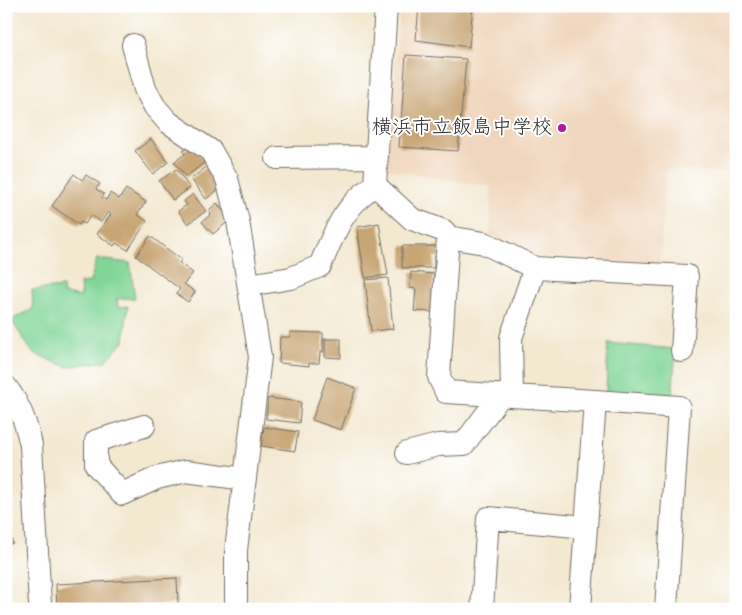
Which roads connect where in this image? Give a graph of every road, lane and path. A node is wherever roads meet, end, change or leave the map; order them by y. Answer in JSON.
{"nodes":[{"id":1,"x":386,"y":6,"type":"edge"},
{"id":2,"x":133,"y":45,"type":"dead end"},
{"id":3,"x":377,"y":157,"type":"junction"},
{"id":4,"x":277,"y":158,"type":"dead end"},
{"id":5,"x":375,"y":185,"type":"junction"},
{"id":6,"x":448,"y":237,"type":"junction"},
{"id":7,"x":535,"y":268,"type":"junction"},
{"id":8,"x":249,"y":285,"type":"junction"},
{"id":9,"x":682,"y":351,"type":"dead end"},
{"id":10,"x":6,"y":387,"type":"edge"},
{"id":11,"x":506,"y":396,"type":"junction"},
{"id":12,"x":595,"y":401,"type":"junction"},
{"id":13,"x":144,"y":426,"type":"dead end"},
{"id":14,"x":407,"y":453,"type":"dead end"},
{"id":15,"x":244,"y":478,"type":"junction"},
{"id":16,"x":586,"y":526,"type":"junction"},
{"id":17,"x":42,"y":609,"type":"edge"},
{"id":18,"x":236,"y":609,"type":"edge"},
{"id":19,"x":482,"y":609,"type":"edge"},
{"id":20,"x":580,"y":609,"type":"edge"},
{"id":21,"x":666,"y":609,"type":"edge"}],
"edges":[{"from":1,"to":3,"type":"street"},
{"from":2,"to":8,"type":"street"},
{"from":3,"to":4,"type":"street"},
{"from":3,"to":5,"type":"street"},
{"from":5,"to":6,"type":"street"},
{"from":5,"to":8,"type":"street"},
{"from":6,"to":7,"type":"street"},
{"from":6,"to":11,"type":"street"},
{"from":7,"to":9,"type":"street"},
{"from":7,"to":11,"type":"street"},
{"from":8,"to":15,"type":"street"},
{"from":10,"to":17,"type":"street"},
{"from":11,"to":12,"type":"street"},
{"from":11,"to":14,"type":"street"},
{"from":12,"to":16,"type":"street"},
{"from":12,"to":21,"type":"street"},
{"from":13,"to":15,"type":"street"},
{"from":15,"to":18,"type":"street"},
{"from":16,"to":19,"type":"street"},
{"from":16,"to":20,"type":"street"}]}
